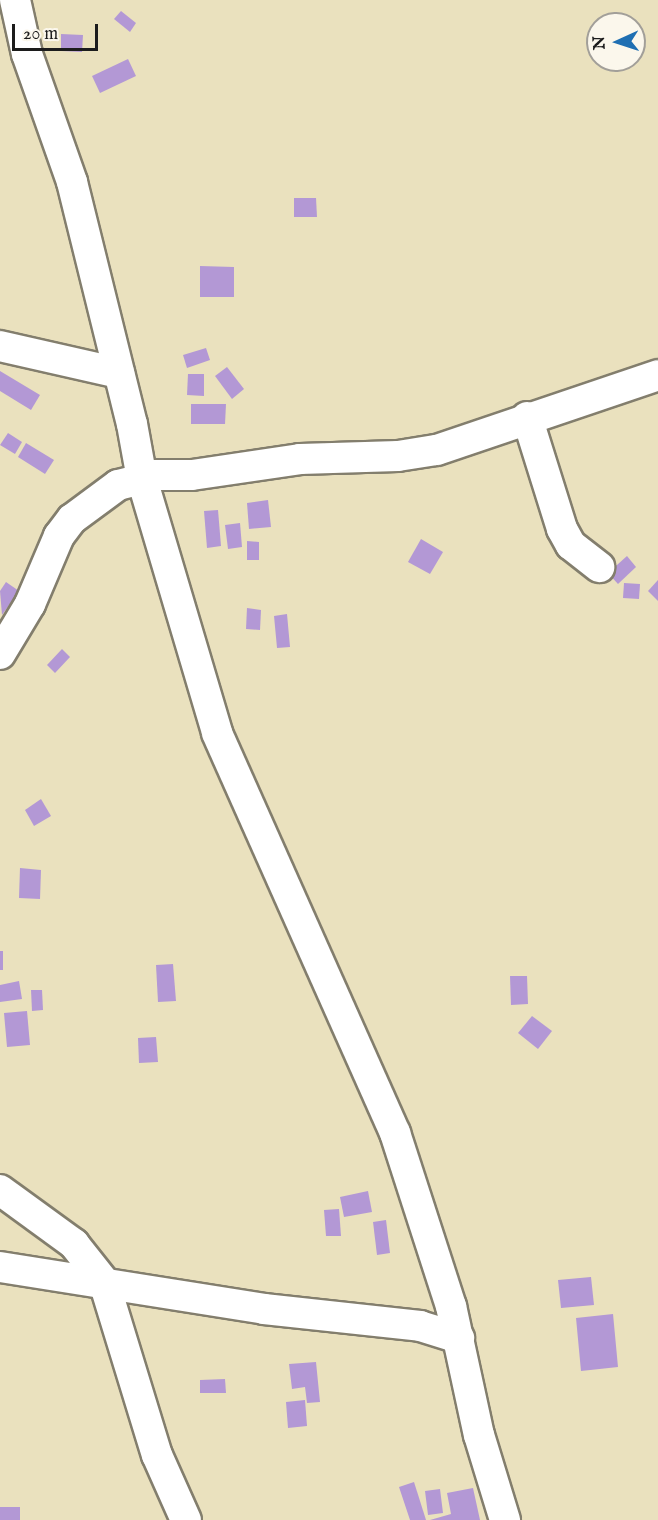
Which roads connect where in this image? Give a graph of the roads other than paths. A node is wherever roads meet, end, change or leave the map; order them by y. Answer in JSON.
{"nodes":[{"id":1,"x":15,"y":0,"type":"edge"},
{"id":2,"x":0,"y":346,"type":"edge"},
{"id":3,"x":119,"y":373,"type":"junction"},
{"id":4,"x":658,"y":375,"type":"edge"},
{"id":5,"x":527,"y":417,"type":"junction"},
{"id":6,"x":142,"y":477,"type":"junction"},
{"id":7,"x":599,"y":567,"type":"dead end"},
{"id":8,"x":0,"y":654,"type":"edge"},
{"id":9,"x":0,"y":1190,"type":"edge"},
{"id":10,"x":0,"y":1267,"type":"edge"},
{"id":11,"x":104,"y":1282,"type":"junction"},
{"id":12,"x":459,"y":1338,"type":"junction"},
{"id":13,"x":186,"y":1520,"type":"edge"},
{"id":14,"x":505,"y":1520,"type":"edge"}],
"edges":[{"from":1,"to":3,"type":"street"},
{"from":2,"to":3,"type":"street"},
{"from":3,"to":6,"type":"street"},
{"from":4,"to":5,"type":"street"},
{"from":5,"to":6,"type":"street"},
{"from":5,"to":7,"type":"street"},
{"from":6,"to":8,"type":"street"},
{"from":6,"to":12,"type":"street"},
{"from":9,"to":11,"type":"street"},
{"from":10,"to":11,"type":"street"},
{"from":11,"to":12,"type":"street"},
{"from":11,"to":13,"type":"street"},
{"from":12,"to":14,"type":"street"}]}
